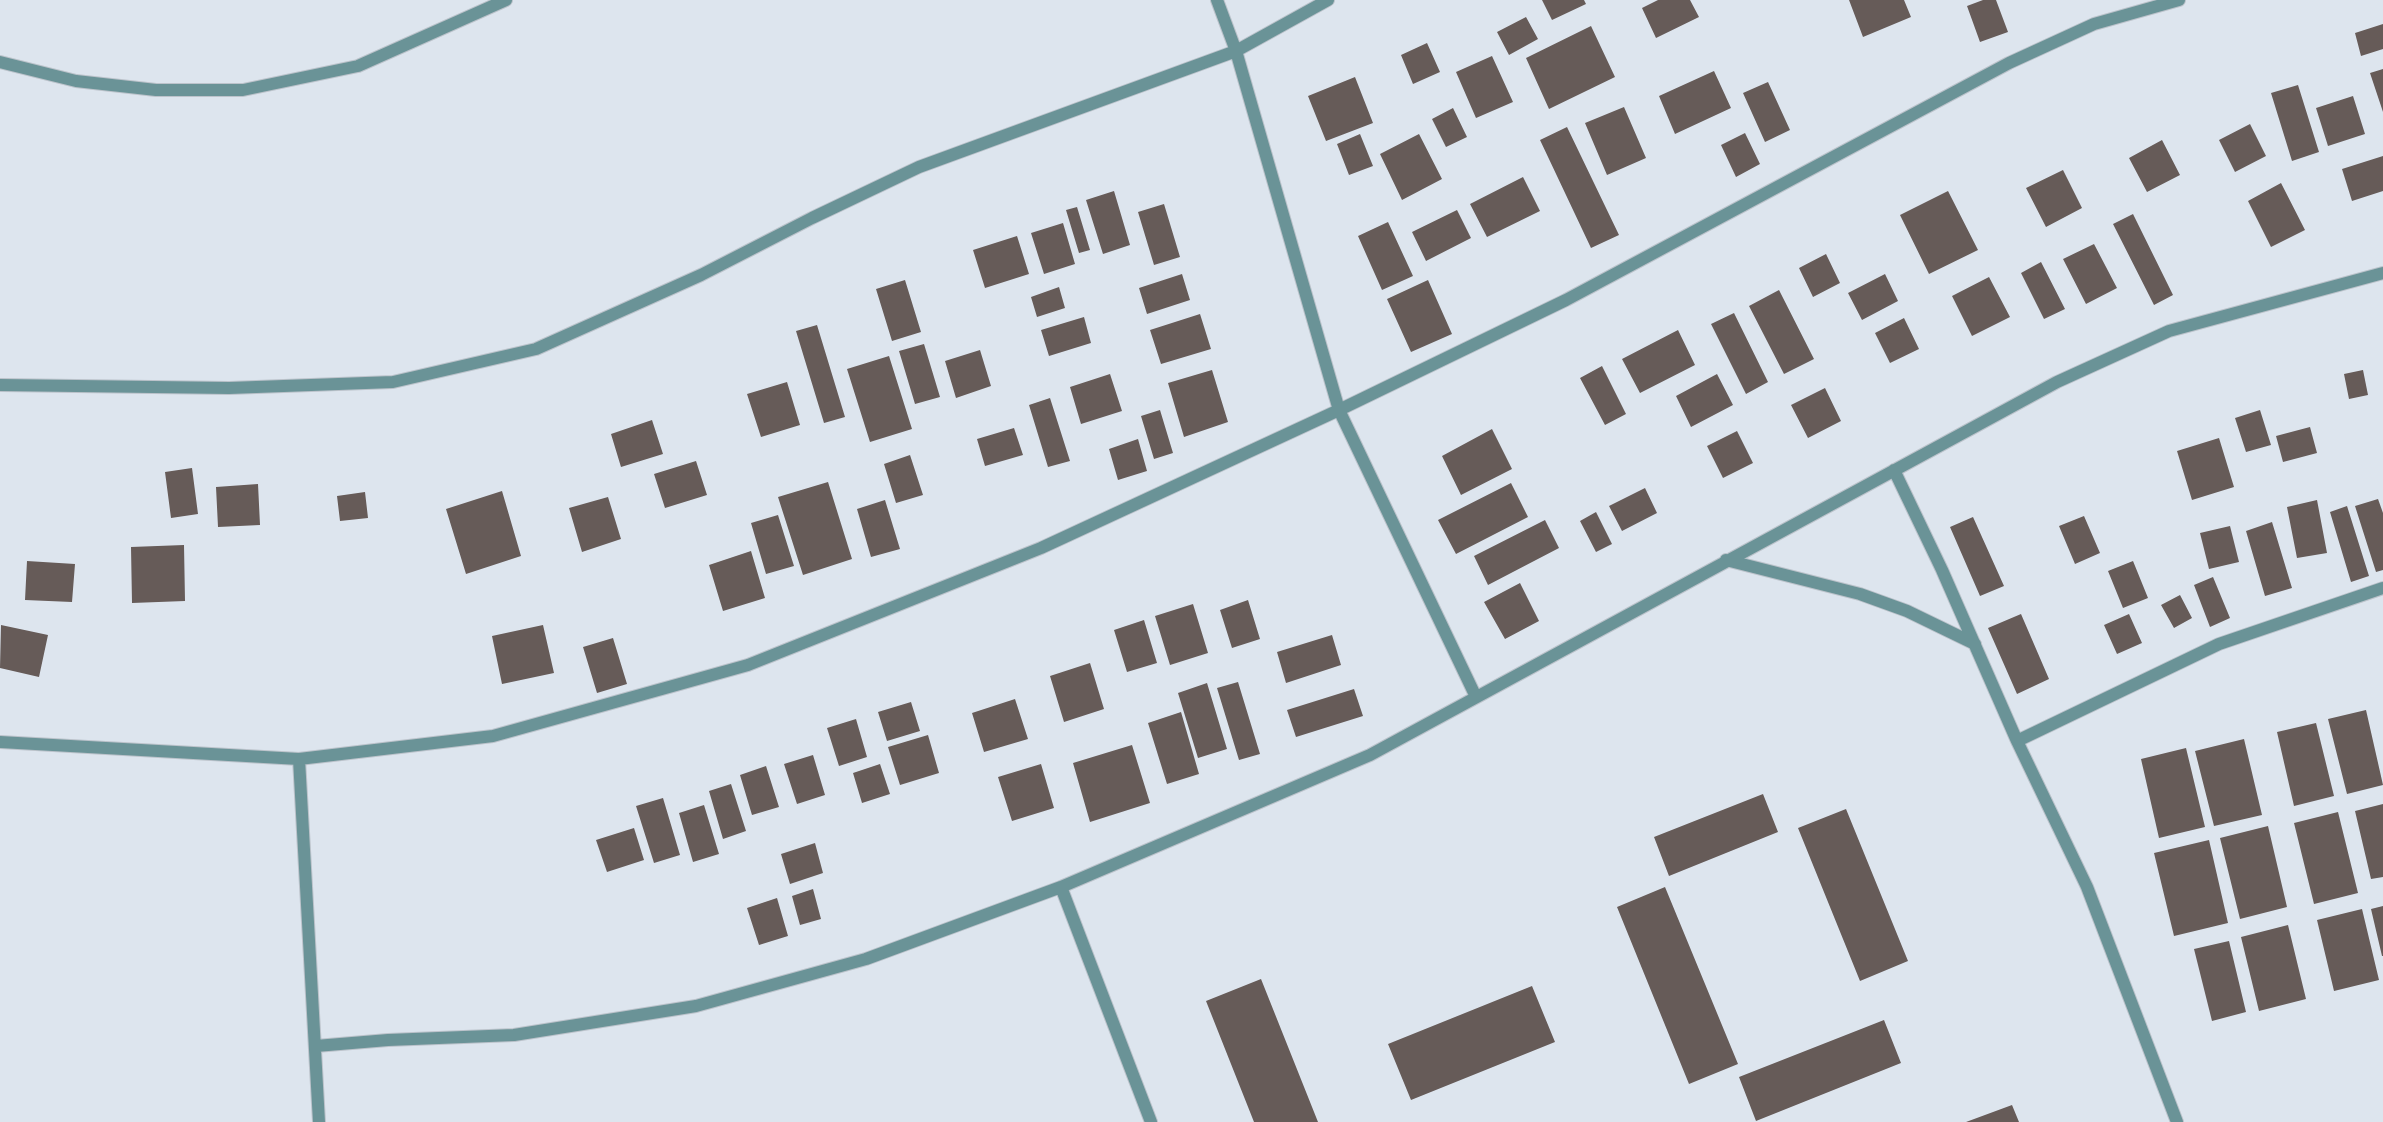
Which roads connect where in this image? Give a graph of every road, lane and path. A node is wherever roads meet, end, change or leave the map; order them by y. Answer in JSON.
{"nodes":[{"id":1,"x":506,"y":0,"type":"edge"},
{"id":2,"x":1217,"y":0,"type":"edge"},
{"id":3,"x":1328,"y":0,"type":"edge"},
{"id":4,"x":2179,"y":0,"type":"edge"},
{"id":5,"x":1236,"y":52,"type":"junction"},
{"id":6,"x":0,"y":62,"type":"edge"},
{"id":7,"x":2383,"y":273,"type":"edge"},
{"id":8,"x":0,"y":385,"type":"edge"},
{"id":9,"x":1339,"y":410,"type":"junction"},
{"id":10,"x":1894,"y":470,"type":"junction"},
{"id":11,"x":1726,"y":560,"type":"junction"},
{"id":12,"x":2383,"y":588,"type":"edge"},
{"id":13,"x":1975,"y":644,"type":"junction"},
{"id":14,"x":1476,"y":697,"type":"junction"},
{"id":15,"x":2017,"y":741,"type":"junction"},
{"id":16,"x":0,"y":742,"type":"edge"},
{"id":17,"x":299,"y":759,"type":"junction"},
{"id":18,"x":1061,"y":887,"type":"junction"},
{"id":19,"x":316,"y":1046,"type":"junction"},
{"id":20,"x":319,"y":1122,"type":"edge"},
{"id":21,"x":1151,"y":1122,"type":"edge"},
{"id":22,"x":2177,"y":1122,"type":"edge"}],
"edges":[{"from":1,"to":6,"type":"street"},
{"from":2,"to":5,"type":"street"},
{"from":3,"to":5,"type":"street"},
{"from":4,"to":9,"type":"street"},
{"from":5,"to":8,"type":"street"},
{"from":5,"to":9,"type":"street"},
{"from":7,"to":10,"type":"street"},
{"from":9,"to":14,"type":"street"},
{"from":9,"to":17,"type":"street"},
{"from":10,"to":11,"type":"street"},
{"from":10,"to":13,"type":"street"},
{"from":11,"to":13,"type":"street"},
{"from":11,"to":14,"type":"street"},
{"from":12,"to":15,"type":"street"},
{"from":13,"to":15,"type":"street"},
{"from":14,"to":18,"type":"street"},
{"from":15,"to":22,"type":"street"},
{"from":16,"to":17,"type":"street"},
{"from":17,"to":19,"type":"street"},
{"from":18,"to":19,"type":"street"},
{"from":18,"to":21,"type":"street"},
{"from":19,"to":20,"type":"street"}]}
